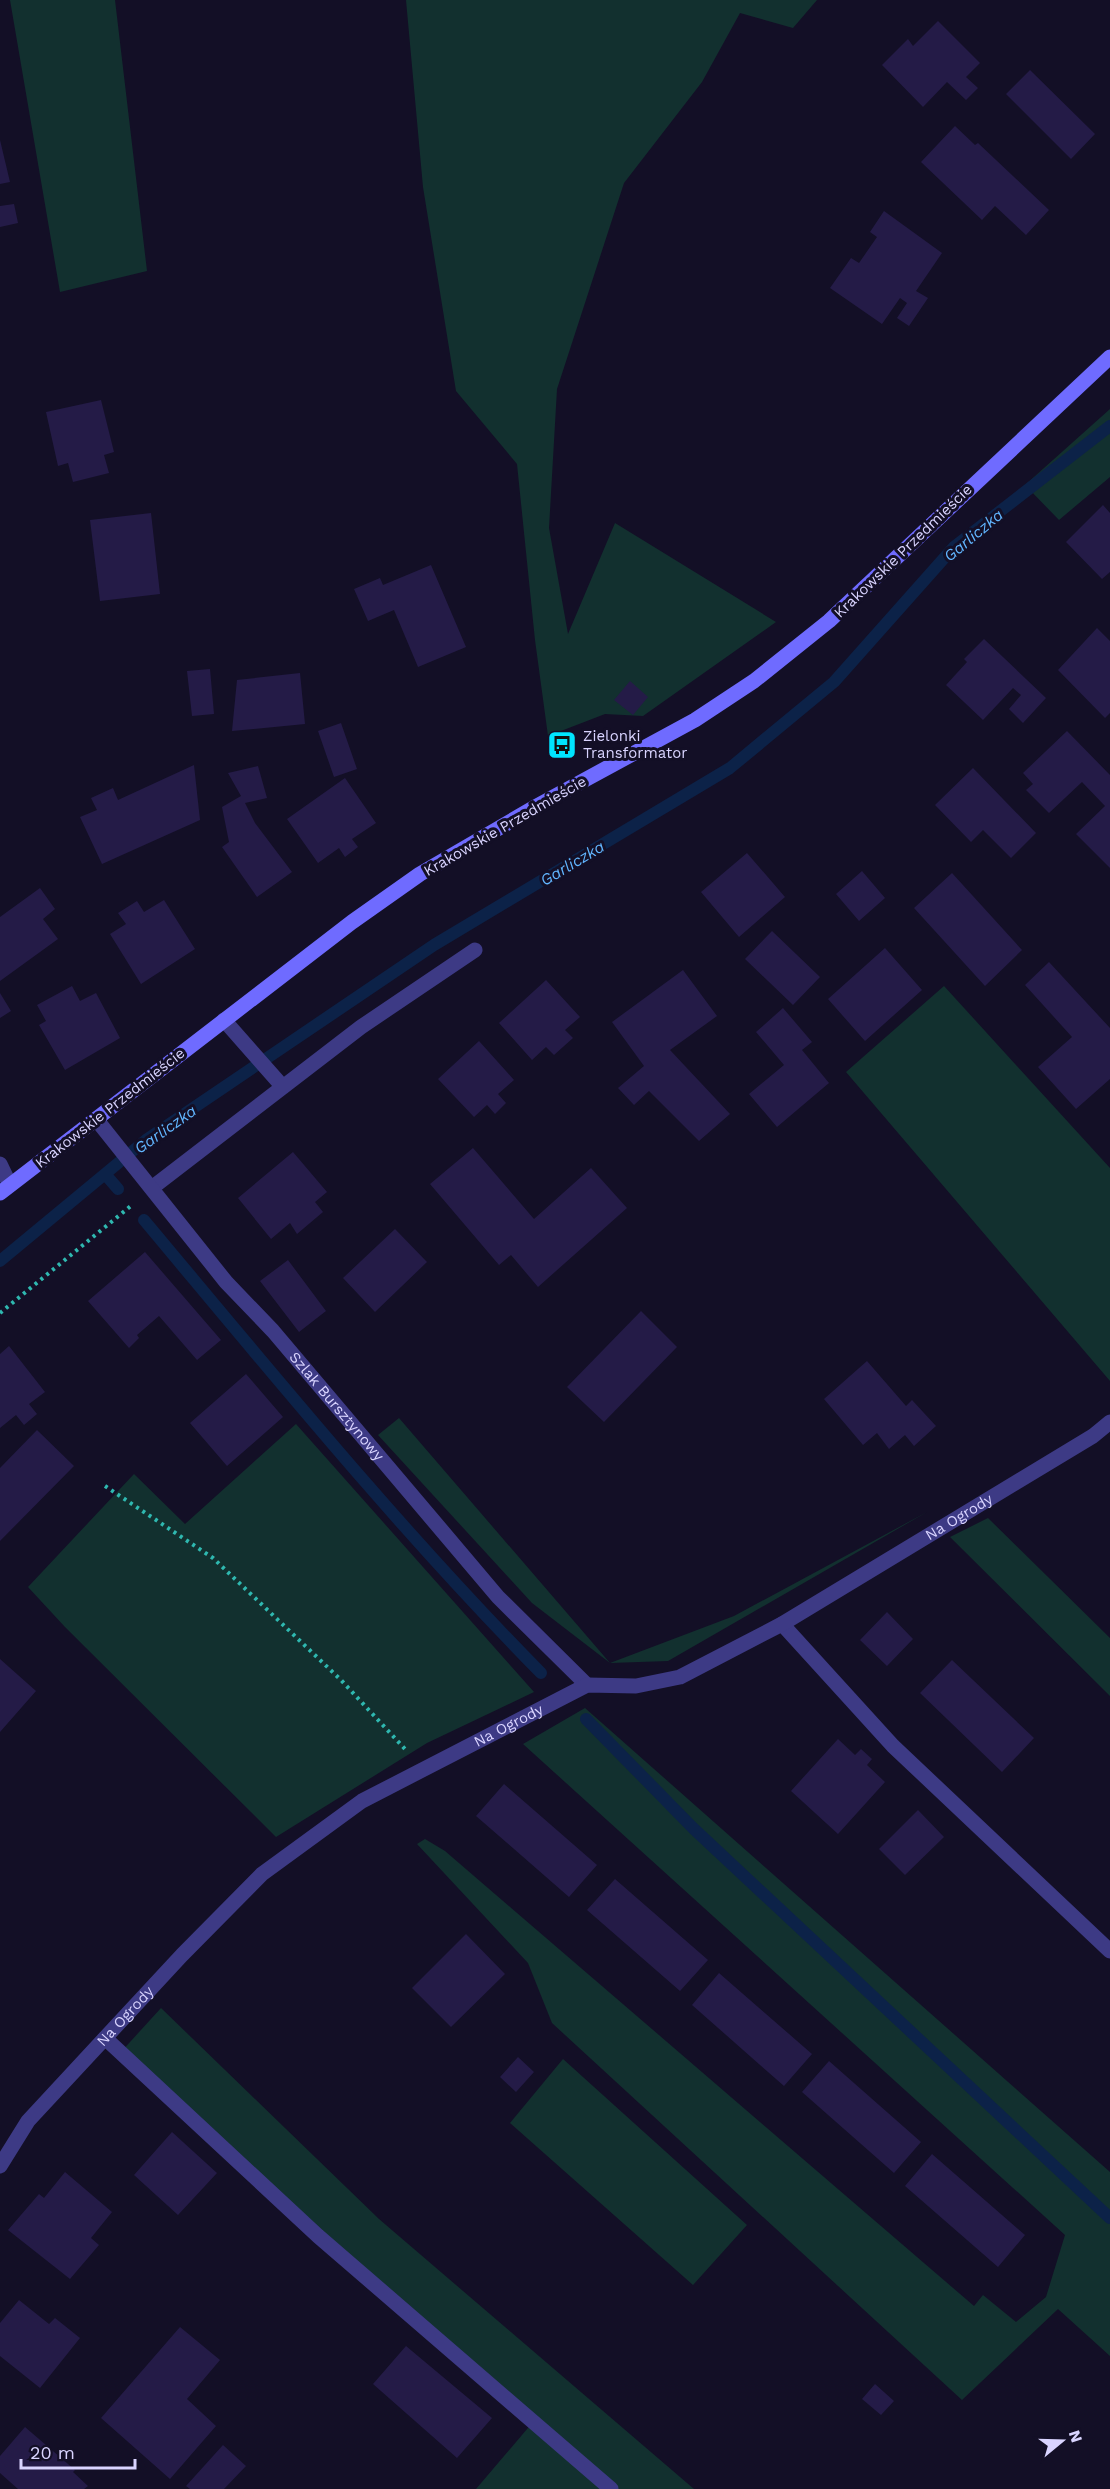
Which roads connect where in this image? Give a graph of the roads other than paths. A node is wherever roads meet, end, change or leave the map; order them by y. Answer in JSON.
{"nodes":[{"id":1,"x":1110,"y":357,"type":"edge"},
{"id":2,"x":475,"y":950,"type":"dead end"},
{"id":3,"x":224,"y":1020,"type":"junction"},
{"id":4,"x":279,"y":1082,"type":"junction"},
{"id":5,"x":96,"y":1119,"type":"junction"},
{"id":6,"x":0,"y":1164,"type":"edge"},
{"id":7,"x":153,"y":1187,"type":"junction"},
{"id":8,"x":5,"y":1189,"type":"edge"},
{"id":9,"x":1110,"y":1422,"type":"edge"},
{"id":10,"x":782,"y":1624,"type":"junction"},
{"id":11,"x":587,"y":1685,"type":"junction"},
{"id":12,"x":1110,"y":1951,"type":"edge"},
{"id":13,"x":105,"y":2038,"type":"junction"},
{"id":14,"x":0,"y":2166,"type":"edge"},
{"id":15,"x":611,"y":2489,"type":"edge"}],
"edges":[{"from":1,"to":3,"type":"main road","name":"Krakowskie Przedmieście"},
{"from":2,"to":4,"type":"street"},
{"from":3,"to":4,"type":"street"},
{"from":3,"to":5,"type":"main road","name":"Krakowskie Przedmieście"},
{"from":4,"to":7,"type":"street"},
{"from":5,"to":7,"type":"street","name":"Szlak Bursztynowy"},
{"from":5,"to":8,"type":"main road","name":"Krakowskie Przedmieście"},
{"from":6,"to":8,"type":"street"},
{"from":7,"to":11,"type":"street","name":"Szlak Bursztynowy"},
{"from":9,"to":10,"type":"street","name":"Na Ogrody"},
{"from":10,"to":11,"type":"street","name":"Na Ogrody"},
{"from":10,"to":12,"type":"street"},
{"from":11,"to":13,"type":"street","name":"Na Ogrody"},
{"from":13,"to":14,"type":"street","name":"Na Ogrody"},
{"from":13,"to":15,"type":"street"}]}
